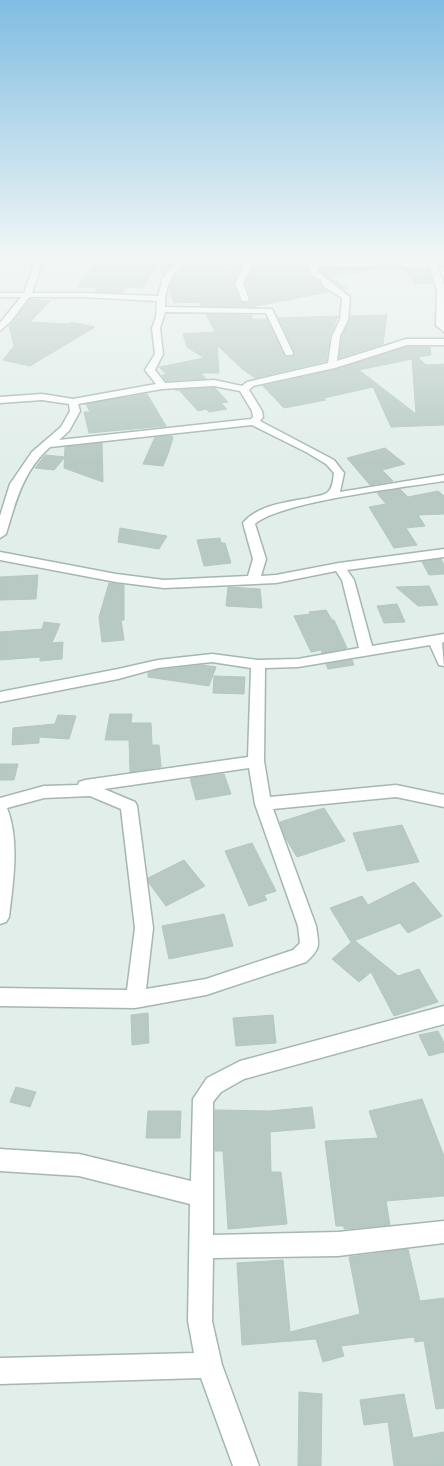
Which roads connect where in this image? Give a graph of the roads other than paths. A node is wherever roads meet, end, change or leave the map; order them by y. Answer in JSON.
{"nodes":[{"id":1,"x":158,"y":325,"type":"edge"},
{"id":2,"x":276,"y":325,"type":"edge"},
{"id":3,"x":341,"y":325,"type":"edge"},
{"id":4,"x":444,"y":342,"type":"edge"},
{"id":5,"x":289,"y":353,"type":"dead end"},
{"id":6,"x":332,"y":366,"type":"junction"},
{"id":7,"x":162,"y":386,"type":"junction"},
{"id":8,"x":244,"y":389,"type":"junction"},
{"id":9,"x":0,"y":400,"type":"edge"},
{"id":10,"x":73,"y":402,"type":"junction"},
{"id":11,"x":254,"y":422,"type":"junction"},
{"id":12,"x":49,"y":444,"type":"junction"},
{"id":13,"x":444,"y":478,"type":"edge"},
{"id":14,"x":329,"y":497,"type":"junction"},
{"id":15,"x":0,"y":534,"type":"edge"},
{"id":16,"x":444,"y":553,"type":"edge"},
{"id":17,"x":0,"y":556,"type":"edge"},
{"id":18,"x":339,"y":567,"type":"junction"},
{"id":19,"x":252,"y":580,"type":"junction"},
{"id":20,"x":439,"y":638,"type":"edge"},
{"id":21,"x":367,"y":651,"type":"junction"},
{"id":22,"x":444,"y":662,"type":"edge"},
{"id":23,"x":258,"y":664,"type":"junction"},
{"id":24,"x":0,"y":697,"type":"edge"},
{"id":25,"x":256,"y":762,"type":"junction"},
{"id":26,"x":44,"y":792,"type":"junction"},
{"id":27,"x":444,"y":801,"type":"edge"},
{"id":28,"x":0,"y":804,"type":"edge"},
{"id":29,"x":263,"y":804,"type":"junction"},
{"id":30,"x":0,"y":810,"type":"edge"},
{"id":31,"x":0,"y":917,"type":"edge"},
{"id":32,"x":0,"y":996,"type":"edge"},
{"id":33,"x":135,"y":999,"type":"junction"},
{"id":34,"x":444,"y":1015,"type":"edge"},
{"id":35,"x":0,"y":1160,"type":"edge"},
{"id":36,"x":201,"y":1195,"type":"junction"},
{"id":37,"x":444,"y":1232,"type":"edge"},
{"id":38,"x":201,"y":1247,"type":"junction"},
{"id":39,"x":209,"y":1365,"type":"junction"},
{"id":40,"x":0,"y":1371,"type":"edge"},
{"id":41,"x":246,"y":1466,"type":"edge"}],
"edges":[{"from":1,"to":7,"type":"street"},
{"from":2,"to":5,"type":"street"},
{"from":3,"to":6,"type":"street"},
{"from":4,"to":6,"type":"street"},
{"from":6,"to":8,"type":"street"},
{"from":7,"to":8,"type":"street"},
{"from":7,"to":10,"type":"street"},
{"from":8,"to":11,"type":"street"},
{"from":9,"to":10,"type":"street"},
{"from":10,"to":12,"type":"street"},
{"from":11,"to":12,"type":"street"},
{"from":11,"to":14,"type":"street"},
{"from":12,"to":15,"type":"street"},
{"from":13,"to":14,"type":"street"},
{"from":14,"to":19,"type":"street"},
{"from":16,"to":18,"type":"street"},
{"from":17,"to":19,"type":"street"},
{"from":18,"to":19,"type":"street"},
{"from":18,"to":21,"type":"street"},
{"from":20,"to":21,"type":"street"},
{"from":20,"to":22,"type":"street"},
{"from":21,"to":23,"type":"street"},
{"from":23,"to":24,"type":"street"},
{"from":23,"to":25,"type":"street"},
{"from":25,"to":26,"type":"street"},
{"from":25,"to":29,"type":"street"},
{"from":26,"to":28,"type":"street"},
{"from":26,"to":33,"type":"street"},
{"from":27,"to":29,"type":"street"},
{"from":29,"to":33,"type":"street"},
{"from":30,"to":31,"type":"street"},
{"from":32,"to":33,"type":"street"},
{"from":34,"to":36,"type":"street"},
{"from":35,"to":36,"type":"street"},
{"from":36,"to":38,"type":"street"},
{"from":37,"to":38,"type":"street"},
{"from":38,"to":39,"type":"street"},
{"from":39,"to":40,"type":"street"},
{"from":39,"to":41,"type":"street"}]}
